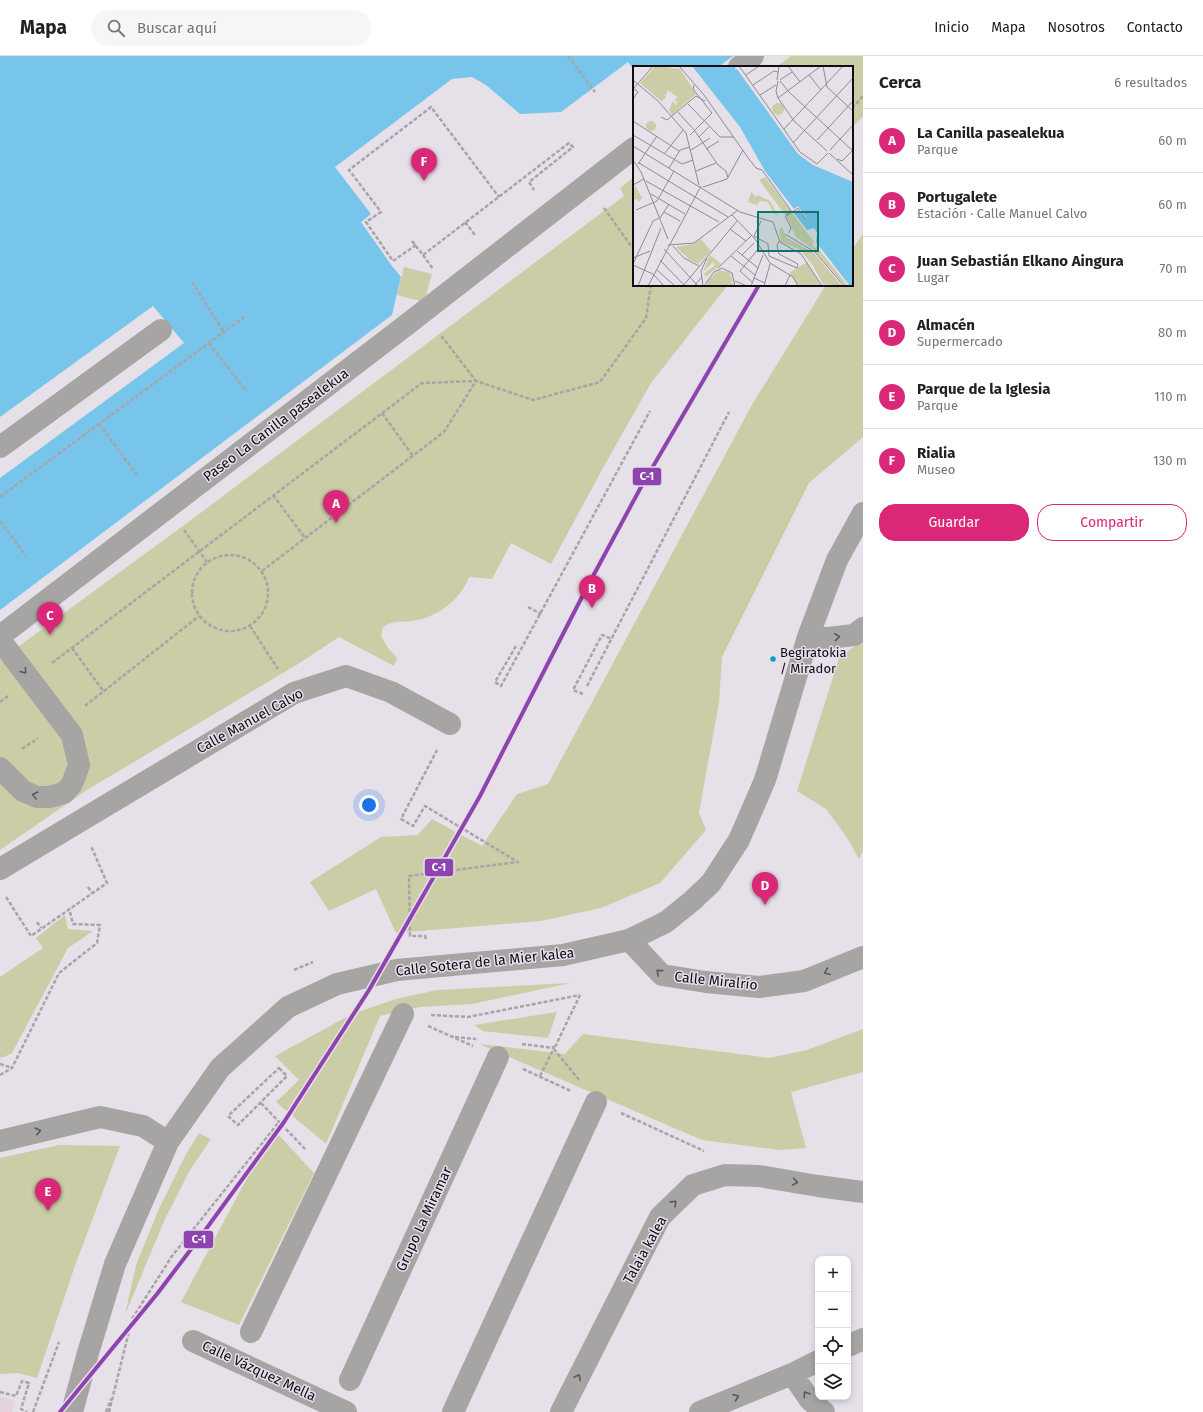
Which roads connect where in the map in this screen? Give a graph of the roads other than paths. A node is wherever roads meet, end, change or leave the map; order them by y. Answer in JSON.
{"nodes":[{"id":1,"x":753,"y":56,"type":"edge"},
{"id":2,"x":740,"y":66,"type":"edge"},
{"id":3,"x":633,"y":149,"type":"edge"},
{"id":4,"x":161,"y":330,"type":"dead end"},
{"id":5,"x":0,"y":448,"type":"edge"},
{"id":6,"x":863,"y":513,"type":"edge"},
{"id":7,"x":863,"y":628,"type":"edge"},
{"id":8,"x":0,"y":636,"type":"edge"},
{"id":9,"x":808,"y":636,"type":"junction"},
{"id":10,"x":0,"y":640,"type":"edge"},
{"id":11,"x":450,"y":724,"type":"road end"},
{"id":12,"x":0,"y":768,"type":"edge"},
{"id":13,"x":64,"y":793,"type":"junction"},
{"id":14,"x":80,"y":820,"type":"junction"},
{"id":15,"x":0,"y":869,"type":"edge"},
{"id":16,"x":629,"y":940,"type":"junction"},
{"id":17,"x":863,"y":957,"type":"edge"},
{"id":18,"x":403,"y":1014,"type":"road end"},
{"id":19,"x":498,"y":1057,"type":"dead end"},
{"id":20,"x":596,"y":1102,"type":"road end"},
{"id":21,"x":0,"y":1140,"type":"edge"},
{"id":22,"x":168,"y":1142,"type":"junction"},
{"id":23,"x":863,"y":1192,"type":"edge"},
{"id":24,"x":251,"y":1332,"type":"dead end"},
{"id":25,"x":863,"y":1338,"type":"edge"},
{"id":26,"x":193,"y":1341,"type":"dead end"},
{"id":27,"x":851,"y":1344,"type":"edge"},
{"id":28,"x":815,"y":1362,"type":"edge"},
{"id":29,"x":792,"y":1374,"type":"junction"},
{"id":30,"x":350,"y":1380,"type":"dead end"},
{"id":31,"x":72,"y":1412,"type":"edge"},
{"id":32,"x":346,"y":1412,"type":"edge"},
{"id":33,"x":453,"y":1412,"type":"edge"},
{"id":34,"x":561,"y":1412,"type":"edge"},
{"id":35,"x":700,"y":1412,"type":"edge"},
{"id":36,"x":824,"y":1412,"type":"edge"}],
"edges":[{"from":1,"to":2,"type":"street"},
{"from":3,"to":8,"type":"street","name":"Paseo La Canilla pasealekua"},
{"from":4,"to":5,"type":"street"},
{"from":6,"to":9,"type":"street","name":"Calle Sotera de la Mier kalea"},
{"from":9,"to":7,"type":"street","one_way":true},
{"from":9,"to":16,"type":"street","name":"Calle Sotera de la Mier kalea"},
{"from":10,"to":13,"type":"street","one_way":true},
{"from":11,"to":14,"type":"street","name":"Calle Manuel Calvo"},
{"from":13,"to":12,"type":"street","one_way":true},
{"from":13,"to":14,"type":"street"},
{"from":14,"to":15,"type":"street","name":"Calle Manuel Calvo"},
{"from":17,"to":16,"type":"street","name":"Calle Miralrío","one_way":true},
{"from":16,"to":22,"type":"street","name":"Calle Sotera de la Mier kalea"},
{"from":18,"to":24,"type":"street"},
{"from":19,"to":30,"type":"street","name":"Grupo La Miramar"},
{"from":20,"to":33,"type":"street"},
{"from":21,"to":22,"type":"street","one_way":true},
{"from":22,"to":31,"type":"street","name":"Calle Sotera de la Mier kalea"},
{"from":34,"to":23,"type":"street","name":"Talaia kalea","one_way":true},
{"from":25,"to":27,"type":"street"},
{"from":26,"to":32,"type":"street","name":"Calle Vázquez Mella"},
{"from":28,"to":29,"type":"street"},
{"from":35,"to":29,"type":"street","one_way":true},
{"from":36,"to":29,"type":"street","one_way":true}]}
